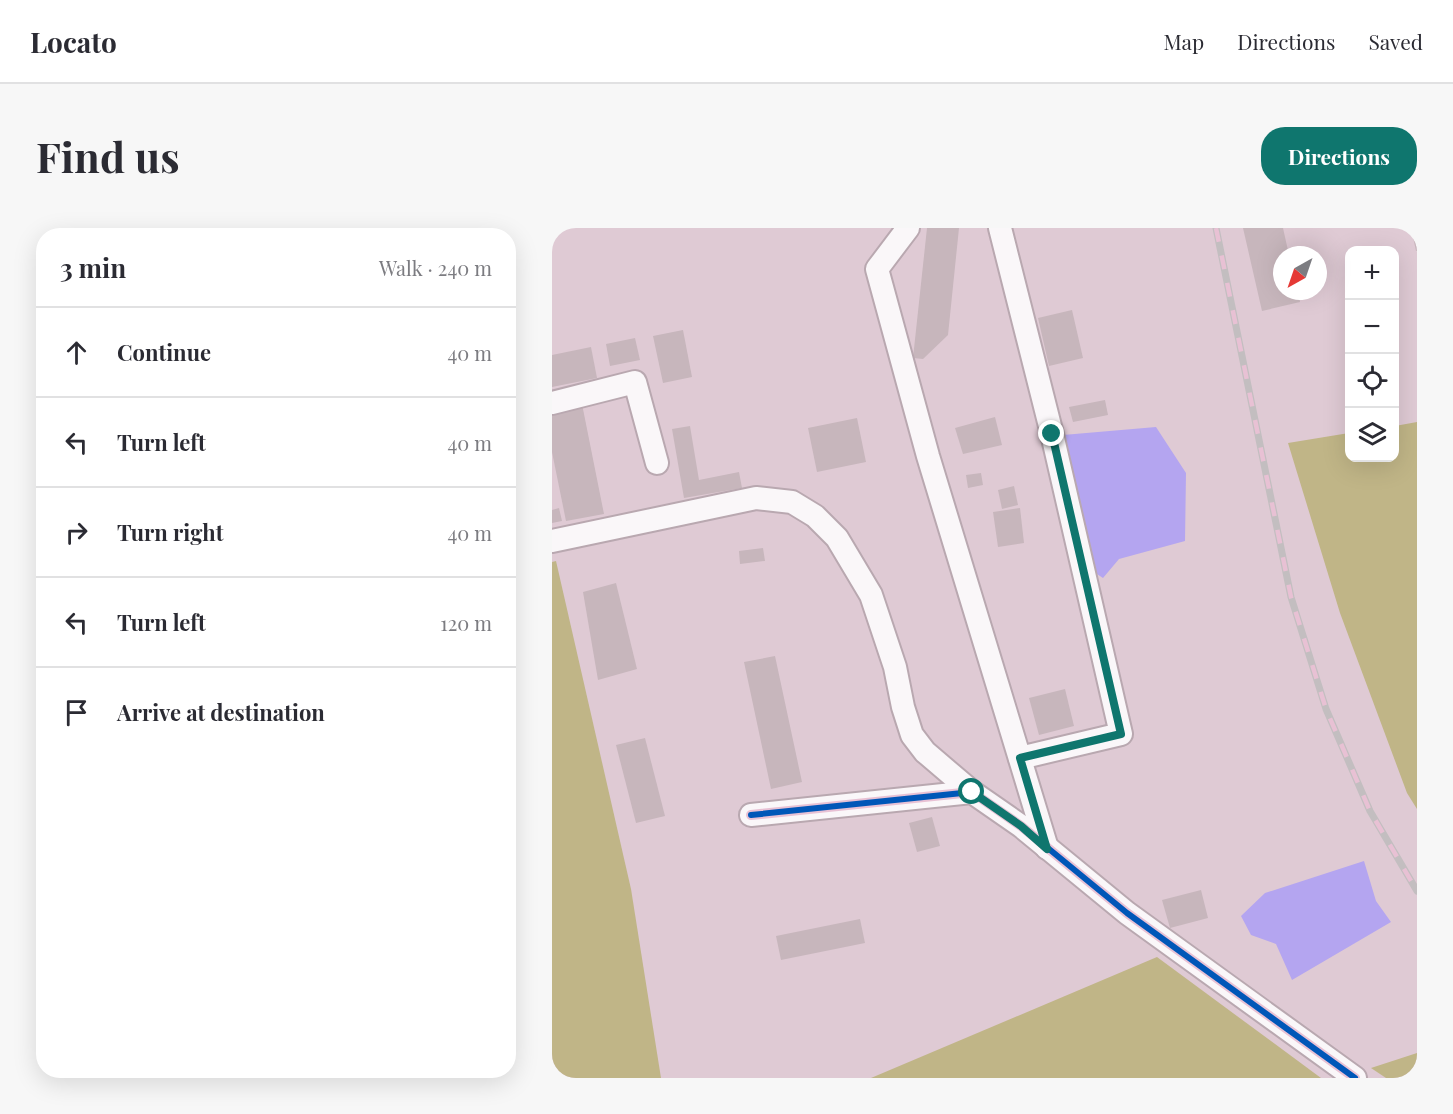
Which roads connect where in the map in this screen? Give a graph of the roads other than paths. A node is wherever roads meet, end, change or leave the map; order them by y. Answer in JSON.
{"nodes":[{"id":1,"x":908,"y":228,"type":"edge"},
{"id":2,"x":1000,"y":228,"type":"edge"},
{"id":3,"x":552,"y":403,"type":"edge"},
{"id":4,"x":657,"y":463,"type":"dead end"},
{"id":5,"x":552,"y":541,"type":"edge"},
{"id":6,"x":1020,"y":758,"type":"junction"},
{"id":7,"x":972,"y":792,"type":"junction"},
{"id":8,"x":751,"y":815,"type":"dead end"},
{"id":9,"x":1047,"y":849,"type":"junction"},
{"id":10,"x":1355,"y":1078,"type":"edge"}],
"edges":[{"from":1,"to":6,"type":"street"},
{"from":2,"to":6,"type":"street"},
{"from":3,"to":4,"type":"street"},
{"from":5,"to":7,"type":"street"},
{"from":6,"to":9,"type":"street"},
{"from":7,"to":8,"type":"street"},
{"from":7,"to":9,"type":"street"},
{"from":9,"to":10,"type":"street"}]}
